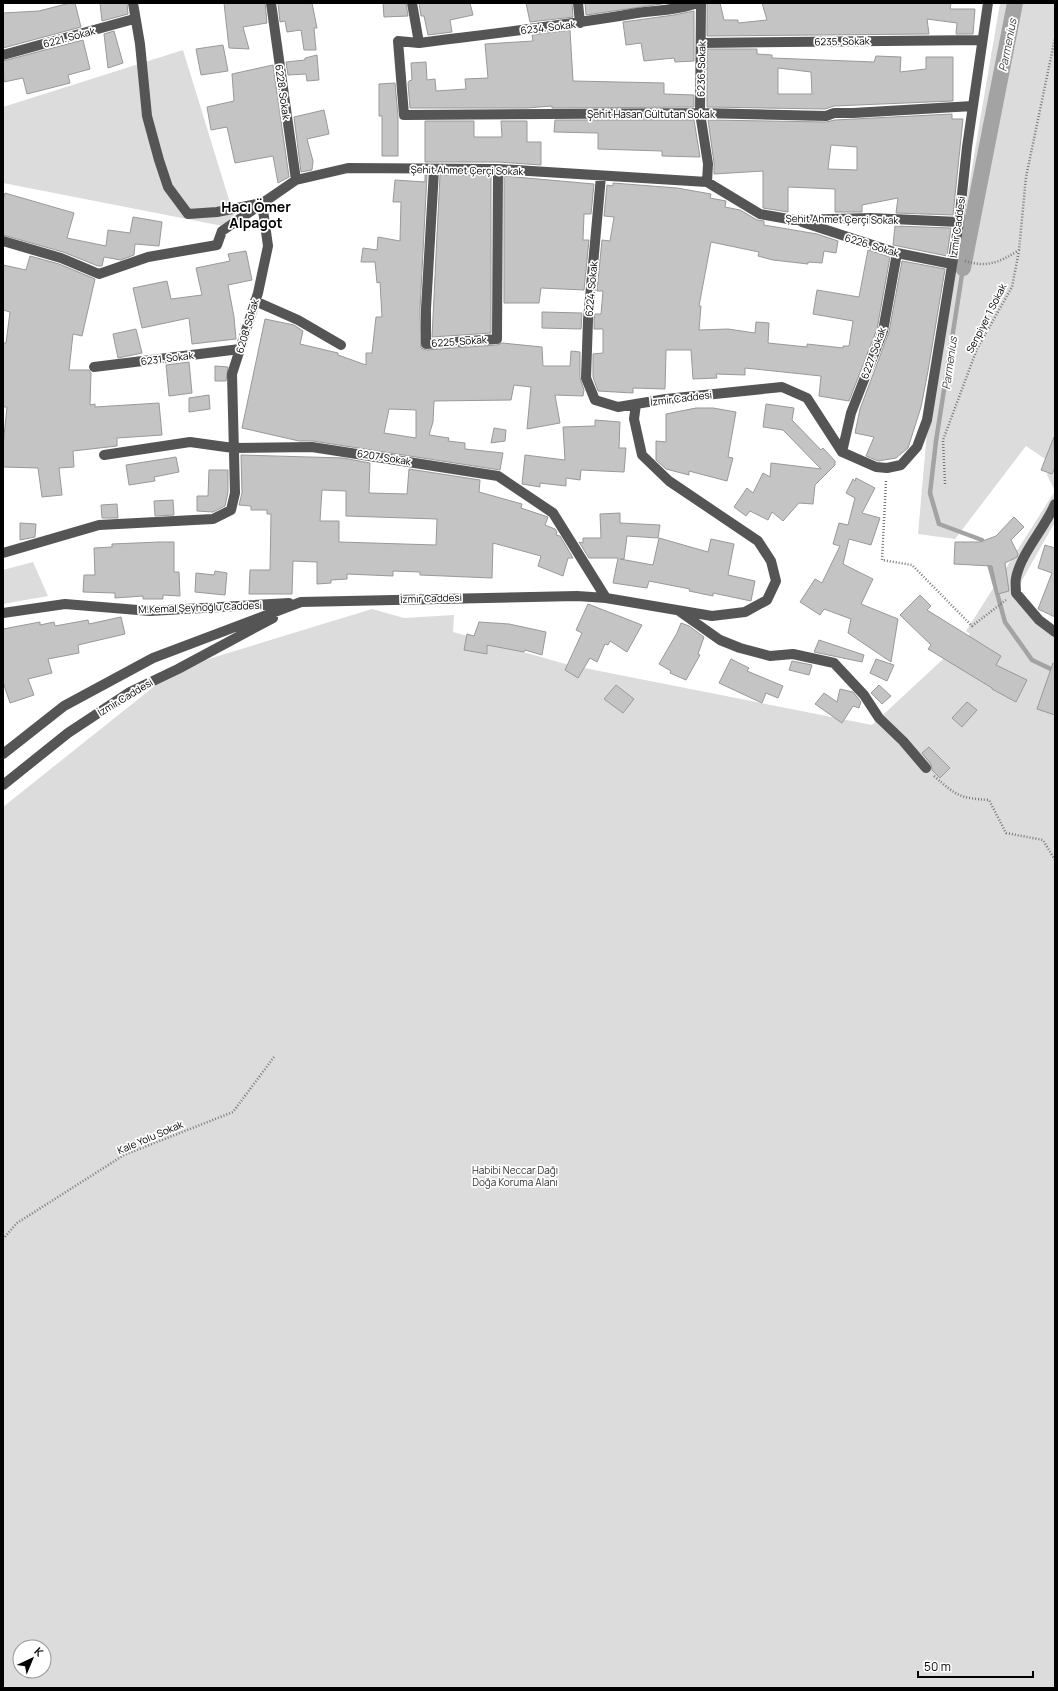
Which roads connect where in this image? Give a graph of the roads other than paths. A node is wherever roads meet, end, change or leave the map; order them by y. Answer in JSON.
{"nodes":[{"id":1,"x":132,"y":3,"type":"edge"},
{"id":2,"x":270,"y":3,"type":"edge"},
{"id":3,"x":412,"y":3,"type":"edge"},
{"id":4,"x":578,"y":3,"type":"edge"},
{"id":5,"x":697,"y":3,"type":"edge"},
{"id":6,"x":701,"y":3,"type":"edge"},
{"id":7,"x":988,"y":3,"type":"edge"},
{"id":8,"x":134,"y":19,"type":"junction"},
{"id":9,"x":580,"y":23,"type":"junction"},
{"id":10,"x":982,"y":40,"type":"junction"},
{"id":11,"x":398,"y":41,"type":"joint"},
{"id":12,"x":420,"y":43,"type":"junction"},
{"id":13,"x":701,"y":43,"type":"junction"},
{"id":14,"x":3,"y":55,"type":"edge"},
{"id":15,"x":972,"y":106,"type":"junction"},
{"id":16,"x":700,"y":113,"type":"junction"},
{"id":17,"x":498,"y":169,"type":"junction"},
{"id":18,"x":434,"y":170,"type":"junction"},
{"id":19,"x":602,"y":176,"type":"junction"},
{"id":20,"x":296,"y":180,"type":"junction"},
{"id":21,"x":707,"y":182,"type":"junction"},
{"id":22,"x":262,"y":203,"type":"junction"},
{"id":23,"x":794,"y":220,"type":"junction"},
{"id":24,"x":958,"y":222,"type":"junction"},
{"id":25,"x":3,"y":241,"type":"edge"},
{"id":26,"x":897,"y":253,"type":"junction"},
{"id":27,"x":952,"y":264,"type":"junction"},
{"id":28,"x":255,"y":301,"type":"junction"},
{"id":29,"x":341,"y":345,"type":"dead end"},
{"id":30,"x":240,"y":349,"type":"junction"},
{"id":31,"x":94,"y":367,"type":"dead end"},
{"id":32,"x":636,"y":404,"type":"junction"},
{"id":33,"x":233,"y":448,"type":"junction"},
{"id":34,"x":842,"y":452,"type":"junction"},
{"id":35,"x":104,"y":455,"type":"dead end"},
{"id":36,"x":1055,"y":504,"type":"edge"},
{"id":37,"x":3,"y":553,"type":"edge"},
{"id":38,"x":606,"y":598,"type":"junction"},
{"id":39,"x":301,"y":602,"type":"junction"},
{"id":40,"x":676,"y":610,"type":"junction"},
{"id":41,"x":3,"y":612,"type":"edge"},
{"id":42,"x":1055,"y":632,"type":"edge"},
{"id":43,"x":3,"y":754,"type":"edge"},
{"id":44,"x":926,"y":768,"type":"road end"},
{"id":45,"x":3,"y":786,"type":"edge"}],
"edges":[{"from":1,"to":8,"type":"street"},
{"from":2,"to":20,"type":"street","name":"6228. Sokak"},
{"from":3,"to":12,"type":"street"},
{"from":4,"to":9,"type":"street"},
{"from":5,"to":9,"type":"street","name":"6234. Sokak"},
{"from":6,"to":13,"type":"street","name":"6236. Sokak"},
{"from":7,"to":10,"type":"street","name":"İzmir Caddesi"},
{"from":8,"to":14,"type":"street","name":"6221. Sokak"},
{"from":8,"to":22,"type":"street"},
{"from":9,"to":12,"type":"street","name":"6234. Sokak"},
{"from":10,"to":13,"type":"street","name":"6235. Sokak"},
{"from":10,"to":15,"type":"street","name":"İzmir Caddesi"},
{"from":11,"to":12,"type":"street","name":"6234. Sokak"},
{"from":11,"to":16,"type":"street","name":"Şehit Hasan Gültutan Sokak"},
{"from":13,"to":16,"type":"street","name":"6236. Sokak"},
{"from":15,"to":16,"type":"street","name":"Şehit Hasan Gültutan Sokak"},
{"from":15,"to":24,"type":"street","name":"İzmir Caddesi"},
{"from":16,"to":21,"type":"street","name":"6236. Sokak"},
{"from":17,"to":18,"type":"street","name":"Şehit Ahmet Çerçi Sokak"},
{"from":17,"to":18,"type":"street","name":"6225. Sokak"},
{"from":17,"to":19,"type":"street","name":"Şehit Ahmet Çerçi Sokak"},
{"from":18,"to":20,"type":"street","name":"Şehit Ahmet Çerçi Sokak"},
{"from":19,"to":21,"type":"street","name":"Şehit Ahmet Çerçi Sokak"},
{"from":19,"to":32,"type":"street","name":"6224. Sokak"},
{"from":20,"to":22,"type":"street","name":"Şehit Ahmet Çerçi Sokak"},
{"from":21,"to":23,"type":"street","name":"Şehit Ahmet Çerçi Sokak"},
{"from":22,"to":25,"type":"street","name":"Şehit Ahmet Çerçi Sokak"},
{"from":22,"to":28,"type":"street","name":"6208. Sokak"},
{"from":23,"to":24,"type":"street","name":"Şehit Ahmet Çerçi Sokak"},
{"from":23,"to":26,"type":"street","name":"6226. Sokak"},
{"from":24,"to":27,"type":"street","name":"İzmir Caddesi"},
{"from":26,"to":27,"type":"street","name":"6226. Sokak"},
{"from":26,"to":34,"type":"street","name":"6227. Sokak"},
{"from":27,"to":34,"type":"street","name":"İzmir Caddesi"},
{"from":28,"to":29,"type":"street"},
{"from":28,"to":30,"type":"street","name":"6208. Sokak"},
{"from":30,"to":31,"type":"street","name":"6231. Sokak"},
{"from":30,"to":33,"type":"street","name":"6208. Sokak"},
{"from":32,"to":34,"type":"street","name":"İzmir Caddesi"},
{"from":32,"to":40,"type":"street","name":"İzmir Caddesi"},
{"from":33,"to":35,"type":"street","name":"6207. Sokak"},
{"from":33,"to":37,"type":"street","name":"6208. Sokak"},
{"from":33,"to":38,"type":"street","name":"6207. Sokak"},
{"from":36,"to":42,"type":"street"},
{"from":38,"to":39,"type":"street","name":"İzmir Caddesi"},
{"from":38,"to":40,"type":"street","name":"İzmir Caddesi"},
{"from":39,"to":41,"type":"street","name":"M.Kemal Şeyhoğlu Caddesi"},
{"from":39,"to":43,"type":"street","name":"İzmir Caddesi"},
{"from":39,"to":45,"type":"street","name":"İzmir Caddesi"},
{"from":40,"to":44,"type":"street"}]}
